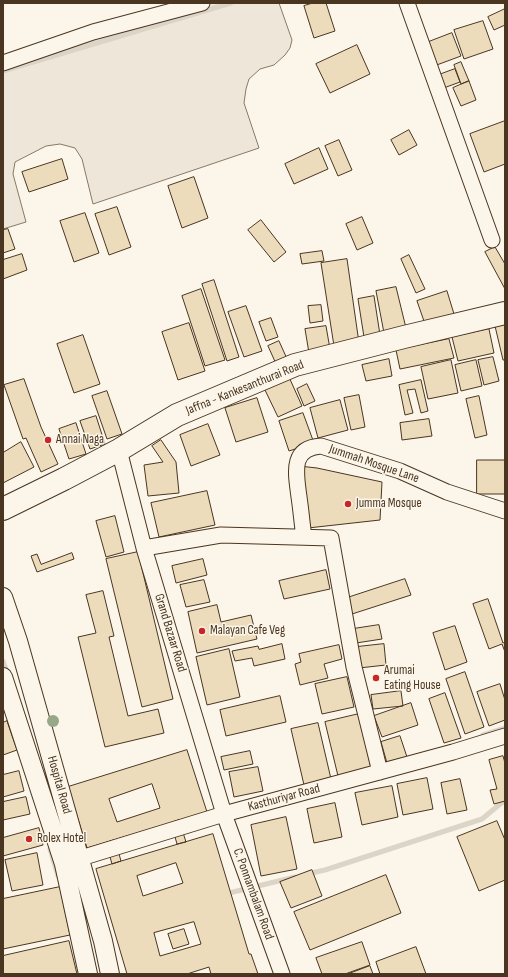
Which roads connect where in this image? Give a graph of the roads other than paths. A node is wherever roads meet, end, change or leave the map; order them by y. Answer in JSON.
{"nodes":[{"id":1,"x":202,"y":3,"type":"edge"},
{"id":2,"x":407,"y":3,"type":"edge"},
{"id":3,"x":3,"y":63,"type":"edge"},
{"id":4,"x":492,"y":240,"type":"dead end"},
{"id":5,"x":505,"y":313,"type":"edge"},
{"id":6,"x":119,"y":450,"type":"junction"},
{"id":7,"x":3,"y":510,"type":"edge"},
{"id":8,"x":505,"y":511,"type":"edge"},
{"id":9,"x":304,"y":537,"type":"junction"},
{"id":10,"x":144,"y":548,"type":"junction"},
{"id":11,"x":3,"y":597,"type":"edge"},
{"id":12,"x":3,"y":677,"type":"edge"},
{"id":13,"x":505,"y":736,"type":"edge"},
{"id":14,"x":380,"y":772,"type":"junction"},
{"id":15,"x":224,"y":814,"type":"junction"},
{"id":16,"x":72,"y":862,"type":"junction"},
{"id":17,"x":88,"y":974,"type":"edge"},
{"id":18,"x":110,"y":974,"type":"edge"},
{"id":19,"x":282,"y":974,"type":"edge"}],
"edges":[{"from":1,"to":3,"type":"street"},
{"from":2,"to":4,"type":"street"},
{"from":5,"to":6,"type":"main road","name":"Jaffna - Kankesanthurai Road"},
{"from":6,"to":7,"type":"main road","name":"Jaffna - Kankesanthurai Road"},
{"from":6,"to":10,"type":"street","name":"Grand Bazaar Road"},
{"from":8,"to":9,"type":"street","name":"Jummah Mosque Lane"},
{"from":9,"to":10,"type":"street"},
{"from":9,"to":14,"type":"street"},
{"from":10,"to":15,"type":"street","name":"Grand Bazaar Road"},
{"from":11,"to":16,"type":"street","name":"Hospital Road"},
{"from":12,"to":16,"type":"street","name":"Hospital Road"},
{"from":13,"to":14,"type":"street","name":"Kasthuriyar Road"},
{"from":14,"to":15,"type":"street","name":"Kasthuriyar Road"},
{"from":15,"to":16,"type":"street","name":"Kasthuriyar Road"},
{"from":15,"to":19,"type":"street","name":"C. Ponnambalam Road"},
{"from":16,"to":17,"type":"street","name":"Hospital Road"},
{"from":16,"to":18,"type":"street","name":"Hospital Road"}]}
